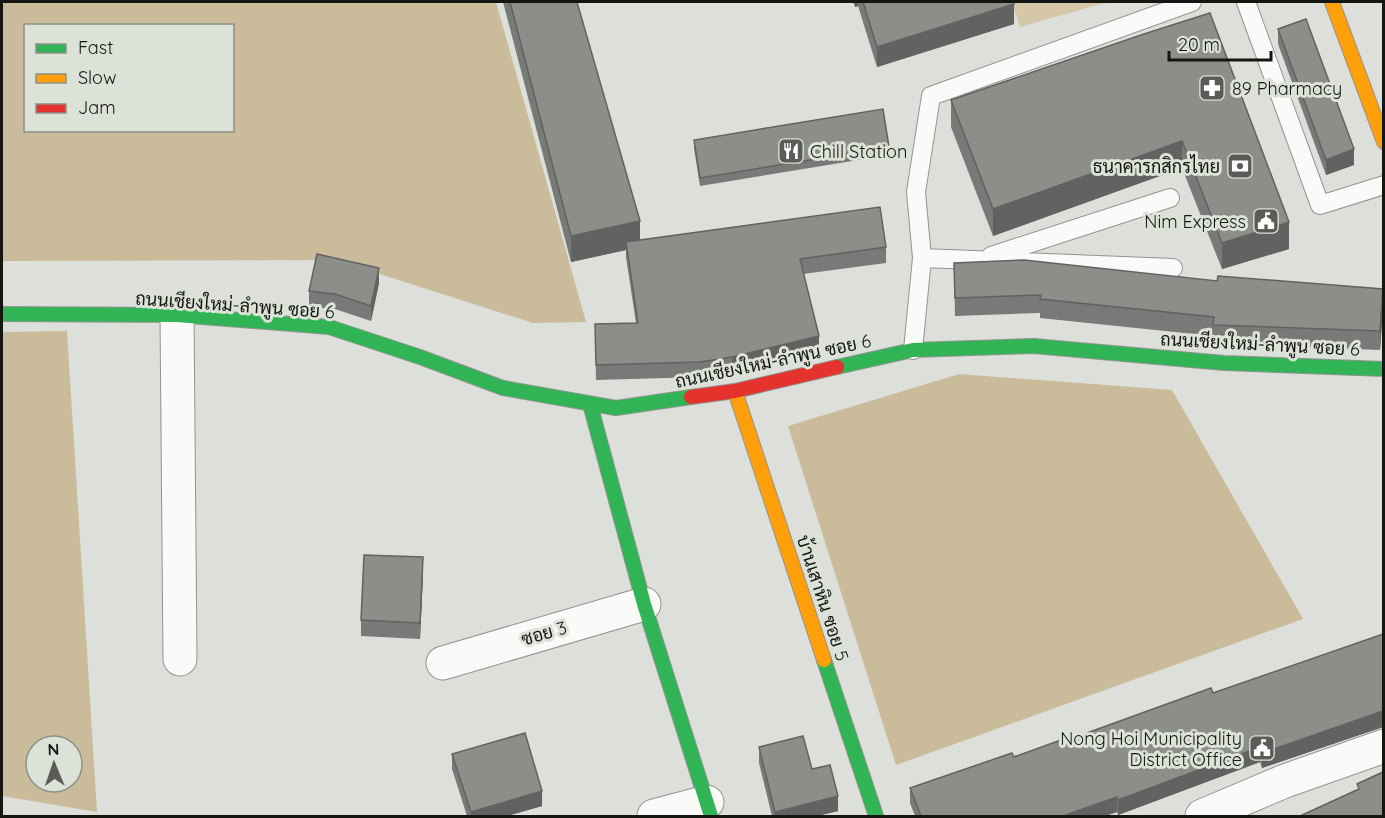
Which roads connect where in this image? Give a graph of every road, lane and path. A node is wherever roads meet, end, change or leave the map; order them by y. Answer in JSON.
{"nodes":[{"id":1,"x":1192,"y":2,"type":"edge"},
{"id":2,"x":1246,"y":2,"type":"edge"},
{"id":3,"x":1332,"y":2,"type":"edge"},
{"id":4,"x":1383,"y":142,"type":"edge"},
{"id":5,"x":1383,"y":184,"type":"edge"},
{"id":6,"x":1170,"y":198,"type":"dead end"},
{"id":7,"x":922,"y":258,"type":"junction"},
{"id":8,"x":978,"y":260,"type":"junction"},
{"id":9,"x":1173,"y":268,"type":"dead end"},
{"id":10,"x":2,"y":314,"type":"edge"},
{"id":11,"x":177,"y":315,"type":"junction"},
{"id":12,"x":913,"y":350,"type":"junction"},
{"id":13,"x":1383,"y":369,"type":"edge"},
{"id":14,"x":735,"y":391,"type":"junction"},
{"id":15,"x":590,"y":404,"type":"junction"},
{"id":16,"x":644,"y":604,"type":"junction"},
{"id":17,"x":180,"y":659,"type":"dead end"},
{"id":18,"x":443,"y":663,"type":"dead end"},
{"id":19,"x":1383,"y":746,"type":"edge"},
{"id":20,"x":709,"y":809,"type":"edge"},
{"id":21,"x":654,"y":816,"type":"edge"},
{"id":22,"x":876,"y":816,"type":"edge"},
{"id":23,"x":1202,"y":816,"type":"edge"}],
"edges":[{"from":1,"to":7,"type":"lane"},
{"from":2,"to":5,"type":"lane"},
{"from":3,"to":4,"type":"street"},
{"from":6,"to":8,"type":"lane"},
{"from":7,"to":8,"type":"lane"},
{"from":7,"to":12,"type":"lane"},
{"from":8,"to":9,"type":"lane"},
{"from":10,"to":11,"type":"street","name":"ถนนเชียงใหม่-ลำพูน ซอย 6"},
{"from":11,"to":15,"type":"street","name":"ถนนเชียงใหม่-ลำพูน ซอย 6"},
{"from":11,"to":17,"type":"street"},
{"from":12,"to":13,"type":"street","name":"ถนนเชียงใหม่-ลำพูน ซอย 6"},
{"from":12,"to":14,"type":"street","name":"ถนนเชียงใหม่-ลำพูน ซอย 6"},
{"from":14,"to":15,"type":"street","name":"ถนนเชียงใหม่-ลำพูน ซอย 6"},
{"from":14,"to":22,"type":"street","name":"บ้านเสาหิน ซอย 5"},
{"from":15,"to":16,"type":"street"},
{"from":16,"to":18,"type":"street","name":"ซอย 3"},
{"from":16,"to":20,"type":"street"},
{"from":19,"to":23,"type":"street"},
{"from":20,"to":21,"type":"street"}]}
